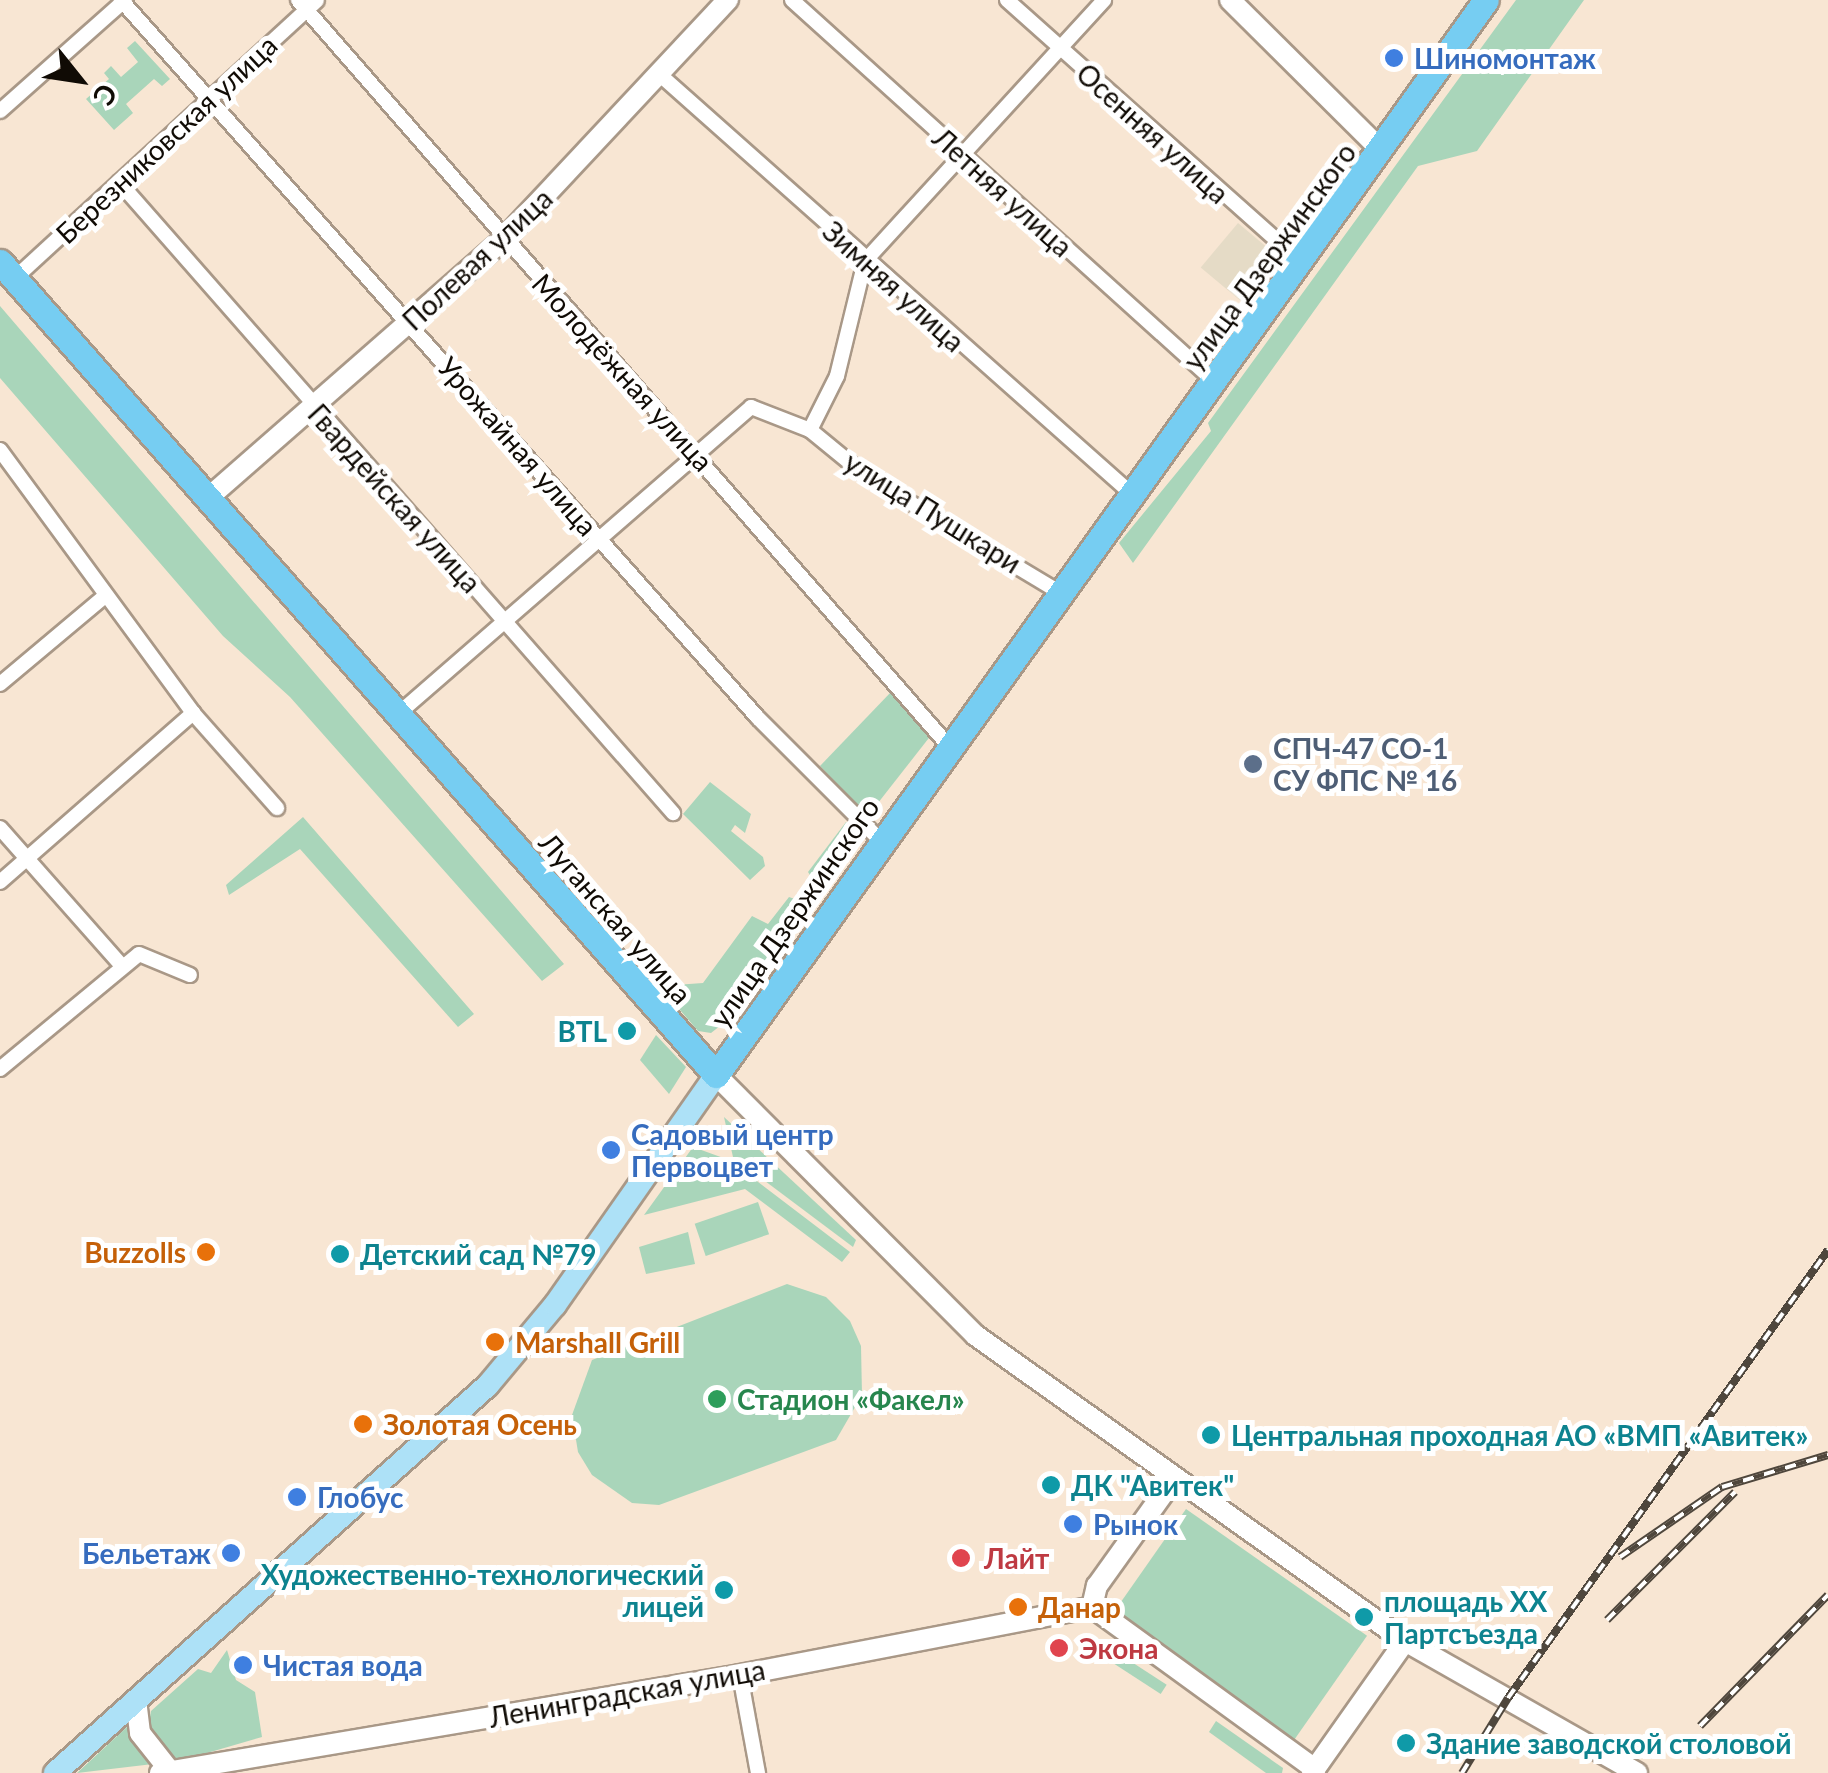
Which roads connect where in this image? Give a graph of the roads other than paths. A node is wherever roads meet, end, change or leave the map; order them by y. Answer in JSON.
{"nodes":[{"id":1,"x":728,"y":0,"type":"edge"},
{"id":2,"x":792,"y":0,"type":"edge"},
{"id":3,"x":1006,"y":0,"type":"edge"},
{"id":4,"x":1104,"y":0,"type":"edge"},
{"id":5,"x":1230,"y":0,"type":"edge"},
{"id":6,"x":1486,"y":0,"type":"edge"},
{"id":7,"x":123,"y":1,"type":"edge"},
{"id":8,"x":308,"y":3,"type":"edge"},
{"id":9,"x":1056,"y":46,"type":"junction"},
{"id":10,"x":658,"y":73,"type":"junction"},
{"id":11,"x":209,"y":98,"type":"junction"},
{"id":12,"x":0,"y":111,"type":"edge"},
{"id":13,"x":1381,"y":150,"type":"junction"},
{"id":14,"x":958,"y":152,"type":"junction"},
{"id":15,"x":119,"y":182,"type":"junction"},
{"id":16,"x":504,"y":238,"type":"junction"},
{"id":17,"x":865,"y":260,"type":"junction"},
{"id":18,"x":1302,"y":262,"type":"junction"},
{"id":19,"x":8,"y":270,"type":"edge"},
{"id":20,"x":409,"y":322,"type":"junction"},
{"id":21,"x":1216,"y":382,"type":"junction"},
{"id":22,"x":315,"y":409,"type":"junction"},
{"id":23,"x":810,"y":430,"type":"junction"},
{"id":24,"x":695,"y":452,"type":"junction"},
{"id":25,"x":3,"y":462,"type":"edge"},
{"id":26,"x":1134,"y":495,"type":"junction"},
{"id":27,"x":208,"y":498,"type":"junction"},
{"id":28,"x":598,"y":538,"type":"junction"},
{"id":29,"x":1061,"y":593,"type":"junction"},
{"id":30,"x":106,"y":595,"type":"junction"},
{"id":31,"x":504,"y":620,"type":"junction"},
{"id":32,"x":0,"y":684,"type":"edge"},
{"id":33,"x":193,"y":712,"type":"junction"},
{"id":34,"x":398,"y":714,"type":"junction"},
{"id":35,"x":948,"y":745,"type":"junction"},
{"id":36,"x":277,"y":808,"type":"dead end"},
{"id":37,"x":672,"y":812,"type":"dead end"},
{"id":38,"x":0,"y":828,"type":"edge"},
{"id":39,"x":881,"y":841,"type":"junction"},
{"id":40,"x":26,"y":860,"type":"junction"},
{"id":41,"x":0,"y":882,"type":"edge"},
{"id":42,"x":122,"y":964,"type":"junction"},
{"id":43,"x":190,"y":975,"type":"dead end"},
{"id":44,"x":0,"y":1069,"type":"edge"},
{"id":45,"x":716,"y":1075,"type":"junction"},
{"id":46,"x":1173,"y":1480,"type":"junction"},
{"id":47,"x":1092,"y":1606,"type":"junction"},
{"id":48,"x":1405,"y":1641,"type":"junction"},
{"id":49,"x":740,"y":1674,"type":"junction"},
{"id":50,"x":136,"y":1700,"type":"junction"},
{"id":51,"x":1313,"y":1771,"type":"edge"},
{"id":52,"x":165,"y":1772,"type":"edge"},
{"id":53,"x":56,"y":1773,"type":"edge"},
{"id":54,"x":758,"y":1773,"type":"edge"},
{"id":55,"x":1637,"y":1773,"type":"edge"}],
"edges":[{"from":1,"to":10,"type":"street","name":"Полевая улица"},
{"from":2,"to":14,"type":"street","name":"Летняя улица"},
{"from":3,"to":9,"type":"street","name":"Осенняя улица"},
{"from":4,"to":9,"type":"street"},
{"from":5,"to":13,"type":"street"},
{"from":6,"to":13,"type":"highway","name":"улица Дзержинского"},
{"from":7,"to":11,"type":"street","name":"Урожайная улица"},
{"from":7,"to":12,"type":"street"},
{"from":8,"to":11,"type":"street","name":"Березниковская улица"},
{"from":8,"to":16,"type":"street","name":"Молодёжная улица"},
{"from":9,"to":14,"type":"street"},
{"from":9,"to":18,"type":"street","name":"Осенняя улица"},
{"from":10,"to":16,"type":"street","name":"Полевая улица"},
{"from":10,"to":17,"type":"street","name":"Зимняя улица"},
{"from":11,"to":15,"type":"street","name":"Березниковская улица"},
{"from":11,"to":20,"type":"street","name":"Урожайная улица"},
{"from":13,"to":18,"type":"highway","name":"улица Дзержинского"},
{"from":14,"to":17,"type":"street"},
{"from":14,"to":21,"type":"street","name":"Летняя улица"},
{"from":15,"to":19,"type":"street","name":"Березниковская улица"},
{"from":15,"to":22,"type":"street","name":"Гвардейская улица"},
{"from":16,"to":20,"type":"street","name":"Полевая улица"},
{"from":16,"to":24,"type":"street","name":"Молодёжная улица"},
{"from":17,"to":23,"type":"street"},
{"from":17,"to":26,"type":"street","name":"Зимняя улица"},
{"from":18,"to":21,"type":"highway","name":"улица Дзержинского"},
{"from":19,"to":27,"type":"highway","name":"Луганская улица"},
{"from":20,"to":22,"type":"street","name":"Полевая улица"},
{"from":20,"to":28,"type":"street","name":"Урожайная улица"},
{"from":21,"to":26,"type":"highway","name":"улица Дзержинского"},
{"from":22,"to":27,"type":"street","name":"Полевая улица"},
{"from":22,"to":31,"type":"street","name":"Гвардейская улица"},
{"from":23,"to":24,"type":"street","name":"улица Пушкари"},
{"from":23,"to":29,"type":"street","name":"улица Пушкари"},
{"from":24,"to":28,"type":"street"},
{"from":24,"to":35,"type":"street","name":"Молодёжная улица"},
{"from":25,"to":30,"type":"street"},
{"from":26,"to":29,"type":"highway","name":"улица Дзержинского"},
{"from":27,"to":34,"type":"highway","name":"Луганская улица"},
{"from":28,"to":31,"type":"street"},
{"from":28,"to":39,"type":"street","name":"Урожайная улица"},
{"from":29,"to":35,"type":"highway","name":"улица Дзержинского"},
{"from":30,"to":32,"type":"street"},
{"from":30,"to":33,"type":"street"},
{"from":31,"to":34,"type":"street"},
{"from":31,"to":37,"type":"street","name":"Гвардейская улица"},
{"from":33,"to":36,"type":"street"},
{"from":33,"to":40,"type":"street"},
{"from":34,"to":45,"type":"highway","name":"Луганская улица"},
{"from":35,"to":39,"type":"highway","name":"улица Дзержинского"},
{"from":38,"to":40,"type":"street"},
{"from":39,"to":45,"type":"highway","name":"улица Дзержинского"},
{"from":40,"to":41,"type":"street"},
{"from":40,"to":42,"type":"street"},
{"from":42,"to":43,"type":"street"},
{"from":42,"to":44,"type":"street"},
{"from":45,"to":46,"type":"street","name":"Луганская улица"},
{"from":45,"to":50,"type":"main road","name":"улица Дзержинского"},
{"from":46,"to":47,"type":"street"},
{"from":46,"to":48,"type":"street","name":"Луганская улица"},
{"from":47,"to":49,"type":"street","name":"Ленинградская улица"},
{"from":47,"to":51,"type":"street"},
{"from":48,"to":51,"type":"street"},
{"from":48,"to":55,"type":"street","name":"Луганская улица"},
{"from":49,"to":52,"type":"street","name":"Ленинградская улица"},
{"from":49,"to":54,"type":"street"},
{"from":50,"to":52,"type":"street"},
{"from":50,"to":53,"type":"main road","name":"улица Дзержинского"}]}
